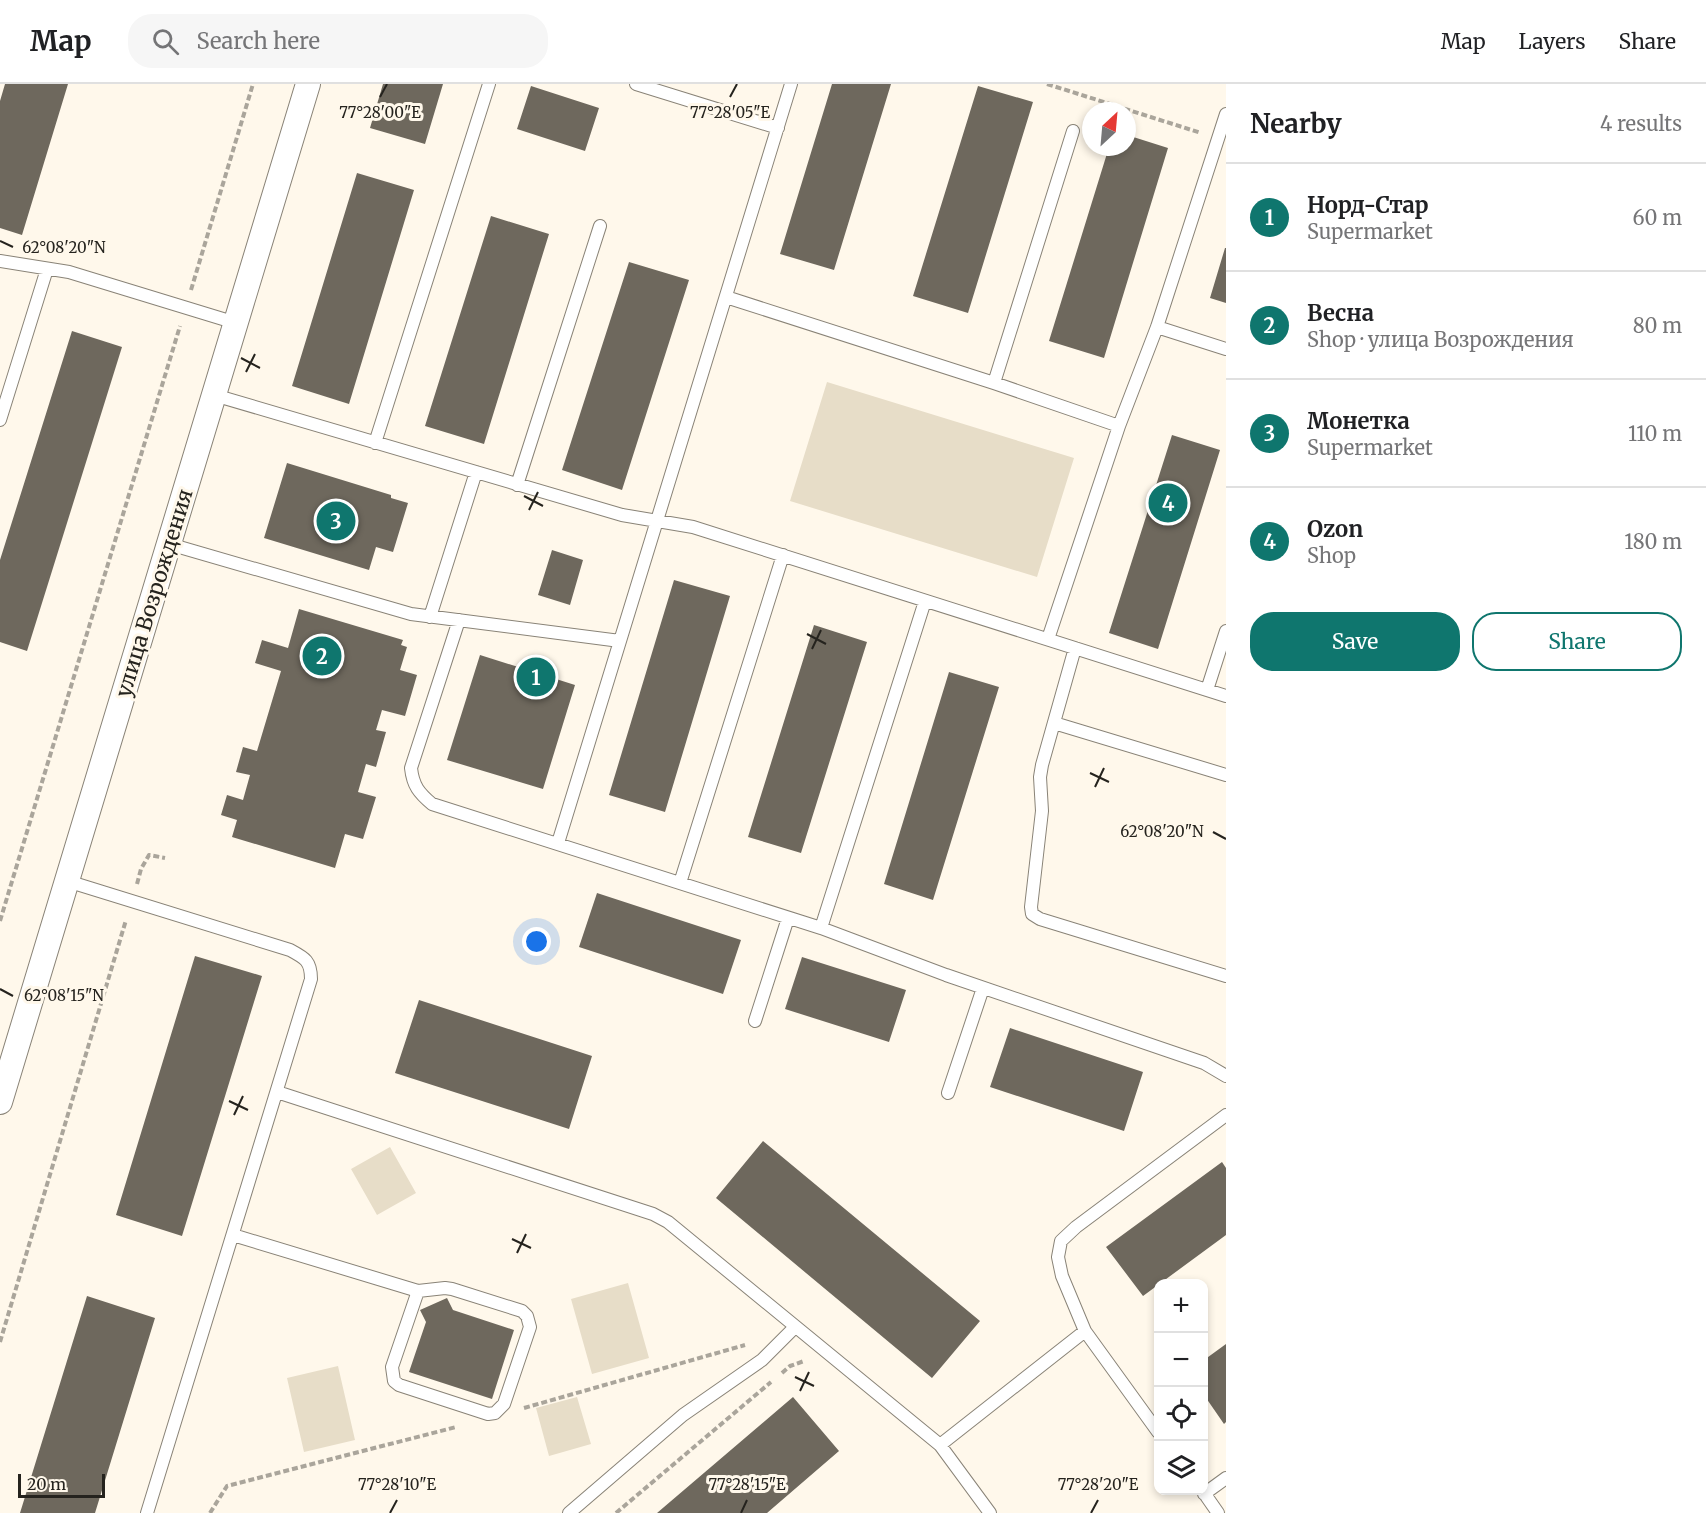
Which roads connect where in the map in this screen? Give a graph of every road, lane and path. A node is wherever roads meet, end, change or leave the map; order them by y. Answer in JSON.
{"nodes":[{"id":1,"x":253,"y":84,"type":"edge"},
{"id":2,"x":309,"y":84,"type":"edge"},
{"id":3,"x":489,"y":84,"type":"edge"},
{"id":4,"x":636,"y":84,"type":"edge"},
{"id":5,"x":791,"y":84,"type":"edge"},
{"id":6,"x":1047,"y":84,"type":"edge"},
{"id":7,"x":1226,"y":114,"type":"edge"},
{"id":8,"x":778,"y":128,"type":"junction"},
{"id":9,"x":1073,"y":131,"type":"dead end"},
{"id":10,"x":1218,"y":139,"type":"junction"},
{"id":11,"x":600,"y":226,"type":"dead end"},
{"id":12,"x":0,"y":261,"type":"edge"},
{"id":13,"x":47,"y":270,"type":"junction"},
{"id":14,"x":726,"y":297,"type":"junction"},
{"id":15,"x":185,"y":308,"type":"junction"},
{"id":16,"x":236,"y":323,"type":"junction"},
{"id":17,"x":1157,"y":327,"type":"junction"},
{"id":18,"x":1226,"y":349,"type":"edge"},
{"id":19,"x":994,"y":383,"type":"junction"},
{"id":20,"x":214,"y":395,"type":"junction"},
{"id":21,"x":0,"y":420,"type":"edge"},
{"id":22,"x":1119,"y":426,"type":"junction"},
{"id":23,"x":375,"y":443,"type":"junction"},
{"id":24,"x":476,"y":472,"type":"junction"},
{"id":25,"x":517,"y":485,"type":"junction"},
{"id":26,"x":657,"y":521,"type":"junction"},
{"id":27,"x":169,"y":544,"type":"junction"},
{"id":28,"x":783,"y":555,"type":"junction"},
{"id":29,"x":925,"y":601,"type":"junction"},
{"id":30,"x":430,"y":617,"type":"junction"},
{"id":31,"x":459,"y":620,"type":"junction"},
{"id":32,"x":1226,"y":631,"type":"edge"},
{"id":33,"x":1048,"y":639,"type":"junction"},
{"id":34,"x":620,"y":641,"type":"junction"},
{"id":35,"x":1075,"y":648,"type":"junction"},
{"id":36,"x":1207,"y":690,"type":"junction"},
{"id":37,"x":1226,"y":696,"type":"edge"},
{"id":38,"x":1054,"y":723,"type":"junction"},
{"id":39,"x":1226,"y":775,"type":"edge"},
{"id":40,"x":558,"y":843,"type":"junction"},
{"id":41,"x":165,"y":858,"type":"dead end"},
{"id":42,"x":67,"y":881,"type":"junction"},
{"id":43,"x":680,"y":883,"type":"junction"},
{"id":44,"x":132,"y":901,"type":"junction"},
{"id":45,"x":788,"y":918,"type":"junction"},
{"id":46,"x":0,"y":921,"type":"edge"},
{"id":47,"x":821,"y":928,"type":"junction"},
{"id":48,"x":1226,"y":976,"type":"edge"},
{"id":49,"x":983,"y":987,"type":"junction"},
{"id":50,"x":754,"y":1021,"type":"dead end"},
{"id":51,"x":1226,"y":1076,"type":"edge"},
{"id":52,"x":277,"y":1092,"type":"junction"},
{"id":53,"x":948,"y":1093,"type":"dead end"},
{"id":54,"x":0,"y":1102,"type":"edge"},
{"id":55,"x":1226,"y":1115,"type":"edge"},
{"id":56,"x":233,"y":1235,"type":"junction"},
{"id":57,"x":418,"y":1291,"type":"junction"},
{"id":58,"x":795,"y":1327,"type":"junction"},
{"id":59,"x":1085,"y":1332,"type":"junction"},
{"id":60,"x":0,"y":1342,"type":"edge"},
{"id":61,"x":813,"y":1362,"type":"dead end"},
{"id":62,"x":781,"y":1374,"type":"dead end"},
{"id":63,"x":772,"y":1382,"type":"dead end"},
{"id":64,"x":1154,"y":1427,"type":"edge"},
{"id":65,"x":939,"y":1445,"type":"junction"},
{"id":66,"x":1226,"y":1478,"type":"edge"},
{"id":67,"x":1208,"y":1489,"type":"edge"},
{"id":68,"x":1205,"y":1495,"type":"edge"},
{"id":69,"x":147,"y":1513,"type":"edge"},
{"id":70,"x":569,"y":1513,"type":"edge"},
{"id":71,"x":616,"y":1513,"type":"edge"},
{"id":72,"x":990,"y":1513,"type":"edge"},
{"id":73,"x":1218,"y":1513,"type":"edge"}],
"edges":[{"from":1,"to":15,"type":"path"},
{"from":2,"to":16,"type":"street","name":"улица Возрождения"},
{"from":3,"to":23,"type":"lane"},
{"from":4,"to":8,"type":"lane"},
{"from":5,"to":8,"type":"lane"},
{"from":6,"to":10,"type":"path"},
{"from":7,"to":10,"type":"lane"},
{"from":8,"to":14,"type":"lane"},
{"from":9,"to":19,"type":"lane"},
{"from":10,"to":17,"type":"lane"},
{"from":11,"to":25,"type":"lane"},
{"from":12,"to":13,"type":"lane"},
{"from":13,"to":15,"type":"lane"},
{"from":13,"to":21,"type":"lane"},
{"from":14,"to":19,"type":"lane"},
{"from":14,"to":26,"type":"lane"},
{"from":15,"to":16,"type":"lane"},
{"from":15,"to":46,"type":"path"},
{"from":16,"to":20,"type":"street","name":"улица Возрождения"},
{"from":17,"to":18,"type":"lane"},
{"from":17,"to":22,"type":"lane"},
{"from":19,"to":22,"type":"lane"},
{"from":20,"to":23,"type":"lane"},
{"from":20,"to":27,"type":"street","name":"улица Возрождения"},
{"from":22,"to":33,"type":"lane"},
{"from":23,"to":24,"type":"lane"},
{"from":24,"to":25,"type":"lane"},
{"from":24,"to":30,"type":"lane"},
{"from":25,"to":26,"type":"lane"},
{"from":26,"to":28,"type":"lane"},
{"from":26,"to":34,"type":"lane"},
{"from":27,"to":30,"type":"lane"},
{"from":27,"to":42,"type":"street","name":"улица Возрождения"},
{"from":28,"to":29,"type":"lane"},
{"from":28,"to":43,"type":"lane"},
{"from":29,"to":33,"type":"lane"},
{"from":29,"to":47,"type":"lane"},
{"from":30,"to":31,"type":"lane"},
{"from":31,"to":34,"type":"lane"},
{"from":31,"to":40,"type":"lane"},
{"from":32,"to":36,"type":"lane"},
{"from":33,"to":35,"type":"lane"},
{"from":34,"to":40,"type":"lane"},
{"from":35,"to":36,"type":"lane"},
{"from":35,"to":38,"type":"lane"},
{"from":36,"to":37,"type":"lane"},
{"from":38,"to":39,"type":"lane"},
{"from":38,"to":48,"type":"lane"},
{"from":40,"to":43,"type":"lane"},
{"from":41,"to":44,"type":"path"},
{"from":42,"to":44,"type":"lane"},
{"from":42,"to":54,"type":"street","name":"улица Возрождения"},
{"from":43,"to":45,"type":"lane"},
{"from":44,"to":52,"type":"lane"},
{"from":44,"to":60,"type":"path"},
{"from":45,"to":47,"type":"lane"},
{"from":45,"to":50,"type":"lane"},
{"from":47,"to":49,"type":"lane"},
{"from":49,"to":51,"type":"lane"},
{"from":49,"to":53,"type":"lane"},
{"from":52,"to":56,"type":"lane"},
{"from":52,"to":58,"type":"lane"},
{"from":55,"to":59,"type":"lane"},
{"from":56,"to":57,"type":"lane"},
{"from":56,"to":69,"type":"lane"},
{"from":57,"to":57,"type":"lane"},
{"from":58,"to":65,"type":"lane"},
{"from":58,"to":70,"type":"lane"},
{"from":59,"to":64,"type":"lane"},
{"from":59,"to":65,"type":"lane"},
{"from":61,"to":62,"type":"path"},
{"from":63,"to":71,"type":"path"},
{"from":65,"to":72,"type":"lane"},
{"from":66,"to":67,"type":"lane"},
{"from":68,"to":73,"type":"lane"}]}
